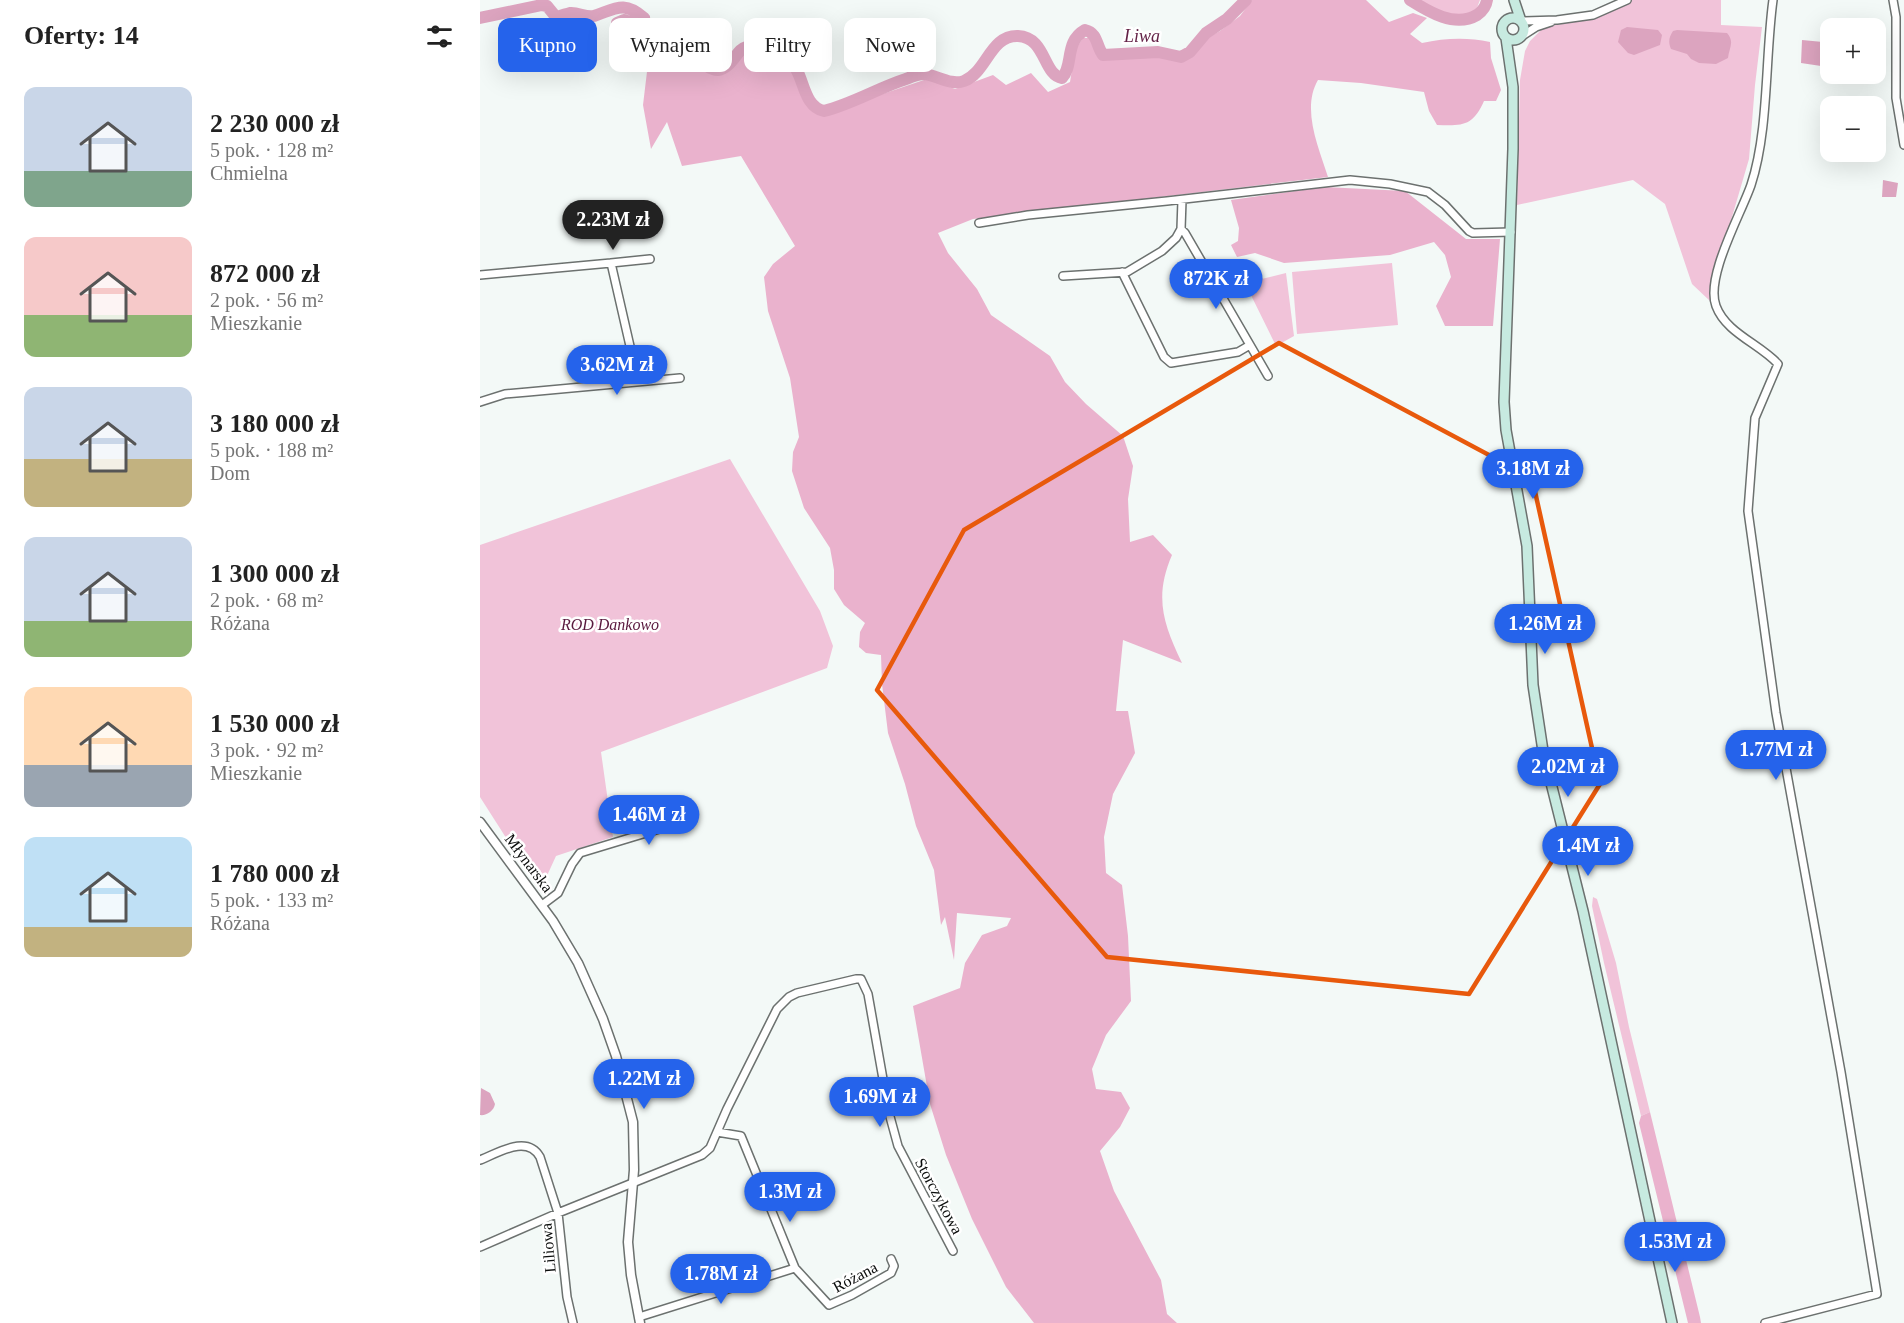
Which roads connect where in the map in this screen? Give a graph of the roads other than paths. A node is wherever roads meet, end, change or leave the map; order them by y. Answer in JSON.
{"nodes":[{"id":1,"x":1513,"y":0,"type":"edge"},
{"id":2,"x":1627,"y":0,"type":"edge"},
{"id":3,"x":1773,"y":0,"type":"edge"},
{"id":4,"x":1893,"y":0,"type":"edge"},
{"id":5,"x":1507,"y":20,"type":"junction"},
{"id":6,"x":1557,"y":20,"type":"junction"},
{"id":7,"x":1521,"y":21,"type":"junction"},
{"id":8,"x":1522,"y":36,"type":"junction"},
{"id":9,"x":1506,"y":38,"type":"junction"},
{"id":10,"x":1513,"y":87,"type":"junction"},
{"id":11,"x":1904,"y":144,"type":"edge"},
{"id":12,"x":1182,"y":200,"type":"junction"},
{"id":13,"x":979,"y":223,"type":"dead end"},
{"id":14,"x":1181,"y":230,"type":"junction"},
{"id":15,"x":1511,"y":232,"type":"junction"},
{"id":16,"x":650,"y":259,"type":"dead end"},
{"id":17,"x":611,"y":263,"type":"junction"},
{"id":18,"x":1122,"y":272,"type":"junction"},
{"id":19,"x":480,"y":275,"type":"edge"},
{"id":20,"x":1063,"y":276,"type":"dead end"},
{"id":21,"x":1250,"y":345,"type":"junction"},
{"id":22,"x":1268,"y":376,"type":"dead end"},
{"id":23,"x":680,"y":378,"type":"dead end"},
{"id":24,"x":638,"y":381,"type":"junction"},
{"id":25,"x":480,"y":402,"type":"edge"},
{"id":26,"x":480,"y":822,"type":"edge"},
{"id":27,"x":676,"y":824,"type":"dead end"},
{"id":28,"x":542,"y":905,"type":"junction"},
{"id":29,"x":861,"y":980,"type":"joint"},
{"id":30,"x":717,"y":1132,"type":"junction"},
{"id":31,"x":480,"y":1160,"type":"edge"},
{"id":32,"x":632,"y":1183,"type":"junction"},
{"id":33,"x":558,"y":1213,"type":"junction"},
{"id":34,"x":480,"y":1247,"type":"edge"},
{"id":35,"x":953,"y":1251,"type":"dead end"},
{"id":36,"x":891,"y":1259,"type":"dead end"},
{"id":37,"x":795,"y":1268,"type":"junction"},
{"id":38,"x":639,"y":1320,"type":"edge"},
{"id":39,"x":573,"y":1323,"type":"edge"},
{"id":40,"x":1672,"y":1323,"type":"edge"},
{"id":41,"x":1766,"y":1323,"type":"edge"}],
"edges":[{"from":1,"to":5,"type":"main road"},
{"from":1,"to":7,"type":"main road"},
{"from":2,"to":6,"type":"street"},
{"from":3,"to":41,"type":"street"},
{"from":4,"to":11,"type":"street"},
{"from":5,"to":7,"type":"main road"},
{"from":5,"to":9,"type":"main road"},
{"from":6,"to":7,"type":"street"},
{"from":6,"to":8,"type":"street"},
{"from":7,"to":8,"type":"main road"},
{"from":8,"to":9,"type":"main road"},
{"from":8,"to":10,"type":"main road"},
{"from":9,"to":10,"type":"main road"},
{"from":10,"to":15,"type":"main road"},
{"from":12,"to":13,"type":"street"},
{"from":12,"to":14,"type":"street"},
{"from":12,"to":15,"type":"street"},
{"from":14,"to":18,"type":"street"},
{"from":14,"to":21,"type":"street"},
{"from":15,"to":40,"type":"main road"},
{"from":16,"to":17,"type":"street"},
{"from":17,"to":19,"type":"street"},
{"from":17,"to":24,"type":"street"},
{"from":18,"to":20,"type":"street"},
{"from":18,"to":21,"type":"street"},
{"from":21,"to":22,"type":"street"},
{"from":23,"to":24,"type":"street"},
{"from":24,"to":25,"type":"street"},
{"from":26,"to":28,"type":"street","name":"Młynarska"},
{"from":27,"to":28,"type":"street"},
{"from":28,"to":32,"type":"street","name":"Młynarska"},
{"from":29,"to":30,"type":"street","name":"Liliowa"},
{"from":29,"to":35,"type":"street","name":"Storczykowa"},
{"from":30,"to":32,"type":"street","name":"Liliowa"},
{"from":30,"to":37,"type":"street","name":"Różana"},
{"from":31,"to":33,"type":"street"},
{"from":32,"to":33,"type":"street","name":"Liliowa"},
{"from":32,"to":38,"type":"street","name":"Młynarska"},
{"from":33,"to":34,"type":"street"},
{"from":33,"to":39,"type":"street","name":"Liliowa"},
{"from":36,"to":37,"type":"street","name":"Różana"},
{"from":37,"to":38,"type":"street"}]}
